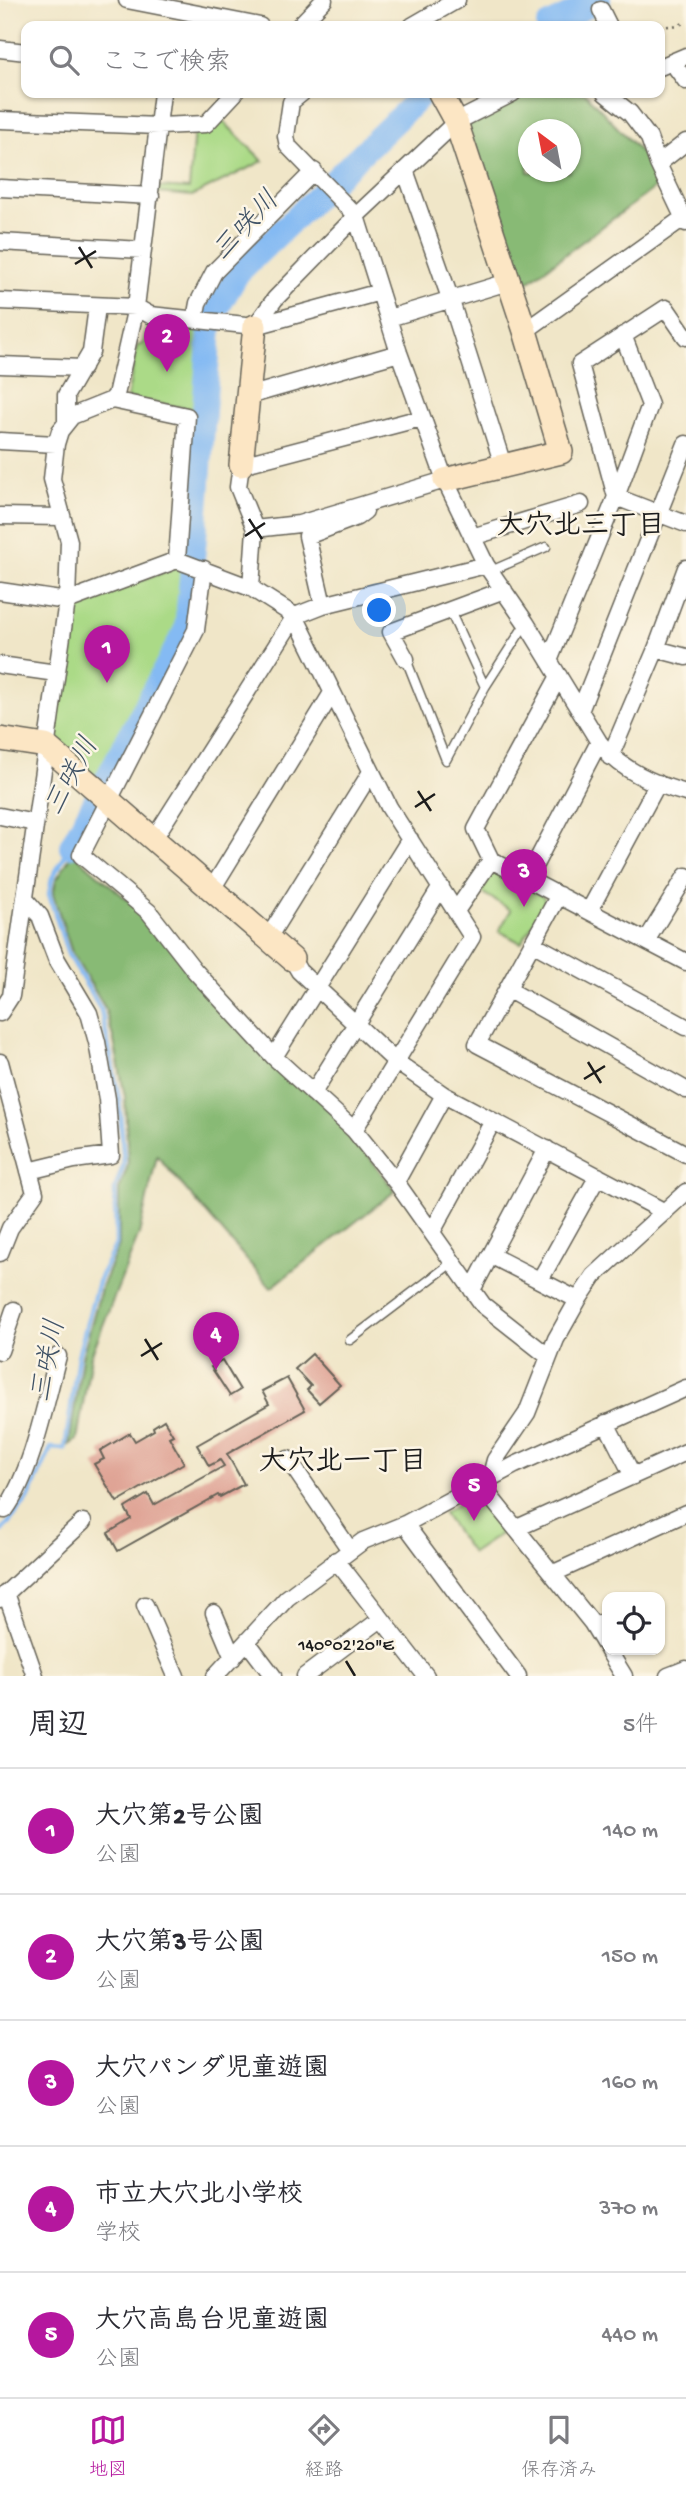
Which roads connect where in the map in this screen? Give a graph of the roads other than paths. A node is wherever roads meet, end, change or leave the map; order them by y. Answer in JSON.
{"nodes":[{"id":1,"x":127,"y":0,"type":"edge"},
{"id":2,"x":324,"y":0,"type":"edge"},
{"id":3,"x":457,"y":0,"type":"edge"},
{"id":4,"x":601,"y":10,"type":"dead end"},
{"id":5,"x":170,"y":18,"type":"edge"},
{"id":6,"x":204,"y":21,"type":"edge"},
{"id":7,"x":304,"y":21,"type":"edge"},
{"id":8,"x":422,"y":21,"type":"edge"},
{"id":9,"x":606,"y":21,"type":"edge"},
{"id":10,"x":0,"y":49,"type":"edge"},
{"id":11,"x":21,"y":51,"type":"edge"},
{"id":12,"x":673,"y":62,"type":"edge"},
{"id":13,"x":686,"y":81,"type":"edge"},
{"id":14,"x":162,"y":98,"type":"edge"},
{"id":15,"x":230,"y":98,"type":"edge"},
{"id":16,"x":296,"y":98,"type":"edge"},
{"id":17,"x":443,"y":98,"type":"edge"},
{"id":18,"x":503,"y":98,"type":"edge"},
{"id":19,"x":611,"y":98,"type":"edge"},
{"id":20,"x":0,"y":120,"type":"edge"},
{"id":21,"x":456,"y":122,"type":"junction"},
{"id":22,"x":159,"y":126,"type":"junction"},
{"id":23,"x":686,"y":142,"type":"edge"},
{"id":24,"x":657,"y":164,"type":"junction"},
{"id":25,"x":405,"y":170,"type":"junction"},
{"id":26,"x":314,"y":171,"type":"junction"},
{"id":27,"x":0,"y":188,"type":"edge"},
{"id":28,"x":151,"y":196,"type":"junction"},
{"id":29,"x":356,"y":216,"type":"junction"},
{"id":30,"x":685,"y":219,"type":"edge"},
{"id":31,"x":0,"y":242,"type":"edge"},
{"id":32,"x":143,"y":250,"type":"junction"},
{"id":33,"x":508,"y":282,"type":"junction"},
{"id":34,"x":380,"y":292,"type":"junction"},
{"id":35,"x":450,"y":298,"type":"junction"},
{"id":36,"x":0,"y":301,"type":"edge"},
{"id":37,"x":97,"y":307,"type":"junction"},
{"id":38,"x":136,"y":307,"type":"junction"},
{"id":39,"x":389,"y":318,"type":"junction"},
{"id":40,"x":207,"y":320,"type":"junction"},
{"id":41,"x":256,"y":326,"type":"junction"},
{"id":42,"x":525,"y":331,"type":"junction"},
{"id":43,"x":623,"y":335,"type":"junction"},
{"id":44,"x":686,"y":337,"type":"edge"},
{"id":45,"x":399,"y":353,"type":"junction"},
{"id":46,"x":0,"y":365,"type":"edge"},
{"id":47,"x":83,"y":368,"type":"junction"},
{"id":48,"x":248,"y":396,"type":"junction"},
{"id":49,"x":112,"y":400,"type":"junction"},
{"id":50,"x":421,"y":418,"type":"junction"},
{"id":51,"x":66,"y":421,"type":"junction"},
{"id":52,"x":0,"y":440,"type":"edge"},
{"id":53,"x":56,"y":444,"type":"junction"},
{"id":54,"x":686,"y":444,"type":"edge"},
{"id":55,"x":241,"y":465,"type":"junction"},
{"id":56,"x":503,"y":465,"type":"junction"},
{"id":57,"x":445,"y":480,"type":"junction"},
{"id":58,"x":616,"y":497,"type":"junction"},
{"id":59,"x":377,"y":500,"type":"junction"},
{"id":60,"x":581,"y":504,"type":"dead end"},
{"id":61,"x":658,"y":515,"type":"junction"},
{"id":62,"x":0,"y":516,"type":"edge"},
{"id":63,"x":61,"y":517,"type":"junction"},
{"id":64,"x":686,"y":524,"type":"edge"},
{"id":65,"x":255,"y":529,"type":"junction"},
{"id":66,"x":472,"y":537,"type":"junction"},
{"id":67,"x":546,"y":547,"type":"dead end"},
{"id":68,"x":177,"y":560,"type":"junction"},
{"id":69,"x":489,"y":568,"type":"junction"},
{"id":70,"x":686,"y":568,"type":"edge"},
{"id":71,"x":204,"y":569,"type":"junction"},
{"id":72,"x":251,"y":588,"type":"junction"},
{"id":73,"x":504,"y":590,"type":"junction"},
{"id":74,"x":0,"y":591,"type":"edge"},
{"id":75,"x":682,"y":592,"type":"edge"},
{"id":76,"x":66,"y":601,"type":"junction"},
{"id":77,"x":323,"y":605,"type":"junction"},
{"id":78,"x":450,"y":611,"type":"junction"},
{"id":79,"x":295,"y":616,"type":"junction"},
{"id":80,"x":526,"y":623,"type":"junction"},
{"id":81,"x":656,"y":649,"type":"junction"},
{"id":82,"x":686,"y":657,"type":"edge"},
{"id":83,"x":406,"y":659,"type":"joint"},
{"id":84,"x":550,"y":661,"type":"junction"},
{"id":85,"x":0,"y":664,"type":"edge"},
{"id":86,"x":56,"y":673,"type":"junction"},
{"id":87,"x":559,"y":676,"type":"junction"},
{"id":88,"x":485,"y":687,"type":"junction"},
{"id":89,"x":331,"y":693,"type":"junction"},
{"id":90,"x":580,"y":711,"type":"junction"},
{"id":91,"x":0,"y":739,"type":"edge"},
{"id":92,"x":598,"y":742,"type":"junction"},
{"id":93,"x":46,"y":746,"type":"junction"},
{"id":94,"x":610,"y":757,"type":"junction"},
{"id":95,"x":371,"y":772,"type":"junction"},
{"id":96,"x":658,"y":783,"type":"junction"},
{"id":97,"x":686,"y":793,"type":"edge"},
{"id":98,"x":104,"y":795,"type":"junction"},
{"id":99,"x":0,"y":816,"type":"edge"},
{"id":100,"x":34,"y":822,"type":"junction"},
{"id":101,"x":410,"y":839,"type":"junction"},
{"id":102,"x":153,"y":840,"type":"junction"},
{"id":103,"x":491,"y":860,"type":"junction"},
{"id":104,"x":686,"y":876,"type":"edge"},
{"id":105,"x":528,"y":878,"type":"junction"},
{"id":106,"x":441,"y":887,"type":"junction"},
{"id":107,"x":212,"y":890,"type":"junction"},
{"id":108,"x":559,"y":895,"type":"junction"},
{"id":109,"x":25,"y":899,"type":"junction"},
{"id":110,"x":456,"y":911,"type":"junction"},
{"id":111,"x":589,"y":911,"type":"junction"},
{"id":112,"x":268,"y":938,"type":"junction"},
{"id":113,"x":646,"y":942,"type":"junction"},
{"id":114,"x":532,"y":943,"type":"junction"},
{"id":115,"x":292,"y":959,"type":"joint"},
{"id":116,"x":686,"y":962,"type":"edge"},
{"id":117,"x":317,"y":988,"type":"junction"},
{"id":118,"x":507,"y":989,"type":"junction"},
{"id":119,"x":0,"y":1013,"type":"edge"},
{"id":120,"x":356,"y":1024,"type":"junction"},
{"id":121,"x":686,"y":1027,"type":"edge"},
{"id":122,"x":274,"y":1057,"type":"junction"},
{"id":123,"x":395,"y":1061,"type":"junction"},
{"id":124,"x":0,"y":1062,"type":"edge"},
{"id":125,"x":686,"y":1090,"type":"edge"},
{"id":126,"x":313,"y":1093,"type":"junction"},
{"id":127,"x":444,"y":1095,"type":"junction"},
{"id":128,"x":494,"y":1121,"type":"junction"},
{"id":129,"x":354,"y":1130,"type":"junction"},
{"id":130,"x":547,"y":1149,"type":"junction"},
{"id":131,"x":686,"y":1154,"type":"edge"},
{"id":132,"x":29,"y":1171,"type":"junction"},
{"id":133,"x":598,"y":1177,"type":"junction"},
{"id":134,"x":396,"y":1182,"type":"junction"},
{"id":135,"x":686,"y":1192,"type":"edge"},
{"id":136,"x":665,"y":1212,"type":"junction"},
{"id":137,"x":432,"y":1232,"type":"junction"},
{"id":138,"x":0,"y":1253,"type":"edge"},
{"id":139,"x":492,"y":1256,"type":"junction"},
{"id":140,"x":453,"y":1262,"type":"junction"},
{"id":141,"x":540,"y":1280,"type":"junction"},
{"id":142,"x":472,"y":1290,"type":"junction"},
{"id":143,"x":578,"y":1300,"type":"junction"},
{"id":144,"x":14,"y":1310,"type":"dead end"},
{"id":145,"x":351,"y":1340,"type":"dead end"},
{"id":146,"x":0,"y":1351,"type":"edge"},
{"id":147,"x":58,"y":1356,"type":"dead end"},
{"id":148,"x":549,"y":1357,"type":"junction"},
{"id":149,"x":686,"y":1388,"type":"edge"},
{"id":150,"x":606,"y":1423,"type":"junction"},
{"id":151,"x":686,"y":1452,"type":"edge"},
{"id":152,"x":288,"y":1459,"type":"dead end"},
{"id":153,"x":633,"y":1476,"type":"junction"},
{"id":154,"x":485,"y":1482,"type":"junction"},
{"id":155,"x":686,"y":1513,"type":"edge"},
{"id":156,"x":2,"y":1514,"type":"edge"},
{"id":157,"x":83,"y":1522,"type":"dead end"},
{"id":158,"x":405,"y":1524,"type":"junction"},
{"id":159,"x":517,"y":1528,"type":"junction"},
{"id":160,"x":350,"y":1550,"type":"junction"},
{"id":161,"x":336,"y":1560,"type":"junction"},
{"id":162,"x":554,"y":1573,"type":"junction"},
{"id":163,"x":3,"y":1596,"type":"edge"},
{"id":164,"x":145,"y":1605,"type":"dead end"},
{"id":165,"x":214,"y":1613,"type":"dead end"},
{"id":166,"x":381,"y":1619,"type":"junction"},
{"id":167,"x":600,"y":1620,"type":"edge"},
{"id":168,"x":248,"y":1643,"type":"junction"},
{"id":169,"x":612,"y":1655,"type":"edge"},
{"id":170,"x":233,"y":1658,"type":"junction"},
{"id":171,"x":686,"y":1669,"type":"edge"},
{"id":172,"x":416,"y":1673,"type":"edge"},
{"id":173,"x":35,"y":1676,"type":"edge"},
{"id":174,"x":176,"y":1676,"type":"edge"},
{"id":175,"x":215,"y":1676,"type":"edge"},
{"id":176,"x":274,"y":1676,"type":"edge"},
{"id":177,"x":305,"y":1676,"type":"edge"},
{"id":178,"x":518,"y":1676,"type":"edge"},
{"id":179,"x":624,"y":1676,"type":"edge"},
{"id":180,"x":668,"y":1676,"type":"edge"}],
"edges":[{"from":1,"to":5,"type":"street"},
{"from":2,"to":7,"type":"street"},
{"from":3,"to":8,"type":"street"},
{"from":4,"to":9,"type":"street"},
{"from":5,"to":6,"type":"street"},
{"from":10,"to":11,"type":"street"},
{"from":12,"to":13,"type":"street"},
{"from":14,"to":22,"type":"street"},
{"from":15,"to":22,"type":"street"},
{"from":16,"to":26,"type":"street"},
{"from":17,"to":21,"type":"street"},
{"from":18,"to":21,"type":"street"},
{"from":19,"to":24,"type":"street"},
{"from":20,"to":22,"type":"street"},
{"from":21,"to":25,"type":"street"},
{"from":21,"to":33,"type":"street"},
{"from":22,"to":28,"type":"street"},
{"from":23,"to":24,"type":"street"},
{"from":24,"to":30,"type":"street"},
{"from":25,"to":29,"type":"street"},
{"from":25,"to":35,"type":"street"},
{"from":26,"to":29,"type":"street"},
{"from":26,"to":40,"type":"street"},
{"from":27,"to":28,"type":"street"},
{"from":28,"to":32,"type":"street"},
{"from":29,"to":34,"type":"street"},
{"from":29,"to":41,"type":"street"},
{"from":30,"to":42,"type":"street"},
{"from":31,"to":32,"type":"street"},
{"from":32,"to":38,"type":"street"},
{"from":33,"to":35,"type":"street"},
{"from":33,"to":42,"type":"street"},
{"from":34,"to":39,"type":"street"},
{"from":34,"to":41,"type":"street"},
{"from":35,"to":39,"type":"street"},
{"from":35,"to":56,"type":"street"},
{"from":36,"to":37,"type":"street"},
{"from":37,"to":38,"type":"street"},
{"from":37,"to":47,"type":"street"},
{"from":38,"to":40,"type":"street"},
{"from":38,"to":49,"type":"street"},
{"from":39,"to":45,"type":"street"},
{"from":40,"to":41,"type":"street"},
{"from":41,"to":48,"type":"street"},
{"from":42,"to":56,"type":"street"},
{"from":43,"to":44,"type":"street"},
{"from":43,"to":58,"type":"street"},
{"from":43,"to":58,"type":"street"},
{"from":45,"to":48,"type":"street"},
{"from":45,"to":50,"type":"street"},
{"from":46,"to":47,"type":"street"},
{"from":47,"to":51,"type":"street"},
{"from":48,"to":55,"type":"street"},
{"from":49,"to":51,"type":"street"},
{"from":49,"to":68,"type":"street"},
{"from":50,"to":55,"type":"street"},
{"from":50,"to":57,"type":"street"},
{"from":51,"to":53,"type":"street"},
{"from":52,"to":53,"type":"street"},
{"from":53,"to":63,"type":"street"},
{"from":54,"to":61,"type":"street"},
{"from":55,"to":65,"type":"street"},
{"from":56,"to":57,"type":"street"},
{"from":57,"to":59,"type":"street"},
{"from":57,"to":66,"type":"street"},
{"from":58,"to":61,"type":"street"},
{"from":58,"to":84,"type":"street"},
{"from":59,"to":65,"type":"street"},
{"from":59,"to":77,"type":"street"},
{"from":60,"to":66,"type":"street"},
{"from":61,"to":64,"type":"street"},
{"from":61,"to":90,"type":"street"},
{"from":62,"to":63,"type":"street"},
{"from":63,"to":76,"type":"street"},
{"from":65,"to":72,"type":"street"},
{"from":66,"to":69,"type":"street"},
{"from":67,"to":69,"type":"lane"},
{"from":68,"to":71,"type":"street"},
{"from":68,"to":76,"type":"street"},
{"from":69,"to":73,"type":"street"},
{"from":69,"to":77,"type":"street"},
{"from":70,"to":75,"type":"street"},
{"from":71,"to":72,"type":"street"},
{"from":71,"to":98,"type":"street"},
{"from":72,"to":79,"type":"street"},
{"from":73,"to":78,"type":"street"},
{"from":73,"to":80,"type":"street"},
{"from":74,"to":76,"type":"street"},
{"from":75,"to":81,"type":"street"},
{"from":76,"to":86,"type":"street"},
{"from":77,"to":79,"type":"street"},
{"from":78,"to":83,"type":"street"},
{"from":78,"to":88,"type":"lane"},
{"from":79,"to":89,"type":"street"},
{"from":79,"to":102,"type":"street"},
{"from":80,"to":84,"type":"street"},
{"from":80,"to":88,"type":"lane"},
{"from":81,"to":82,"type":"street"},
{"from":81,"to":94,"type":"street"},
{"from":83,"to":88,"type":"lane"},
{"from":84,"to":87,"type":"street"},
{"from":85,"to":86,"type":"street"},
{"from":86,"to":93,"type":"street"},
{"from":87,"to":90,"type":"street"},
{"from":87,"to":103,"type":"street"},
{"from":89,"to":95,"type":"street"},
{"from":89,"to":107,"type":"street"},
{"from":90,"to":92,"type":"street"},
{"from":91,"to":93,"type":"street"},
{"from":92,"to":94,"type":"street"},
{"from":92,"to":105,"type":"street"},
{"from":93,"to":98,"type":"street"},
{"from":93,"to":100,"type":"street"},
{"from":94,"to":96,"type":"street"},
{"from":95,"to":101,"type":"street"},
{"from":95,"to":112,"type":"street"},
{"from":96,"to":97,"type":"street"},
{"from":96,"to":111,"type":"street"},
{"from":98,"to":102,"type":"street"},
{"from":98,"to":122,"type":"street"},
{"from":99,"to":100,"type":"street"},
{"from":100,"to":109,"type":"street"},
{"from":101,"to":106,"type":"street"},
{"from":101,"to":117,"type":"street"},
{"from":102,"to":107,"type":"street"},
{"from":103,"to":105,"type":"street"},
{"from":103,"to":110,"type":"street"},
{"from":104,"to":113,"type":"street"},
{"from":105,"to":108,"type":"street"},
{"from":106,"to":110,"type":"street"},
{"from":106,"to":120,"type":"street"},
{"from":107,"to":112,"type":"street"},
{"from":108,"to":111,"type":"street"},
{"from":108,"to":114,"type":"street"},
{"from":109,"to":119,"type":"street"},
{"from":109,"to":132,"type":"street"},
{"from":110,"to":123,"type":"street"},
{"from":111,"to":113,"type":"street"},
{"from":112,"to":115,"type":"street"},
{"from":113,"to":116,"type":"street"},
{"from":114,"to":118,"type":"street"},
{"from":114,"to":121,"type":"street"},
{"from":115,"to":117,"type":"street"},
{"from":117,"to":120,"type":"street"},
{"from":117,"to":122,"type":"street"},
{"from":118,"to":125,"type":"street"},
{"from":118,"to":131,"type":"street"},
{"from":120,"to":123,"type":"street"},
{"from":120,"to":126,"type":"street"},
{"from":122,"to":126,"type":"street"},
{"from":123,"to":127,"type":"street"},
{"from":123,"to":129,"type":"street"},
{"from":124,"to":132,"type":"street"},
{"from":126,"to":129,"type":"street"},
{"from":127,"to":128,"type":"street"},
{"from":127,"to":134,"type":"street"},
{"from":128,"to":130,"type":"street"},
{"from":128,"to":137,"type":"street"},
{"from":129,"to":134,"type":"street"},
{"from":130,"to":133,"type":"street"},
{"from":130,"to":139,"type":"street"},
{"from":132,"to":138,"type":"street"},
{"from":133,"to":136,"type":"street"},
{"from":133,"to":141,"type":"street"},
{"from":134,"to":137,"type":"street"},
{"from":135,"to":136,"type":"street"},
{"from":136,"to":143,"type":"street"},
{"from":137,"to":140,"type":"street"},
{"from":139,"to":141,"type":"street"},
{"from":139,"to":142,"type":"street"},
{"from":140,"to":142,"type":"street"},
{"from":140,"to":145,"type":"lane"},
{"from":141,"to":143,"type":"street"},
{"from":142,"to":148,"type":"street"},
{"from":143,"to":148,"type":"street"},
{"from":144,"to":146,"type":"street"},
{"from":147,"to":156,"type":"street"},
{"from":148,"to":154,"type":"street"},
{"from":149,"to":150,"type":"street"},
{"from":150,"to":153,"type":"street"},
{"from":150,"to":154,"type":"street"},
{"from":151,"to":153,"type":"street"},
{"from":152,"to":160,"type":"street"},
{"from":153,"to":159,"type":"street"},
{"from":154,"to":158,"type":"street"},
{"from":154,"to":159,"type":"street"},
{"from":155,"to":162,"type":"street"},
{"from":157,"to":163,"type":"street"},
{"from":158,"to":160,"type":"street"},
{"from":158,"to":178,"type":"street"},
{"from":159,"to":162,"type":"street"},
{"from":160,"to":161,"type":"street"},
{"from":161,"to":166,"type":"street"},
{"from":161,"to":168,"type":"street"},
{"from":162,"to":167,"type":"street"},
{"from":163,"to":173,"type":"street"},
{"from":164,"to":174,"type":"street"},
{"from":165,"to":170,"type":"street"},
{"from":166,"to":172,"type":"street"},
{"from":166,"to":177,"type":"street"},
{"from":168,"to":170,"type":"street"},
{"from":168,"to":176,"type":"street"},
{"from":169,"to":179,"type":"street"},
{"from":170,"to":175,"type":"street"},
{"from":171,"to":180,"type":"street"}]}
